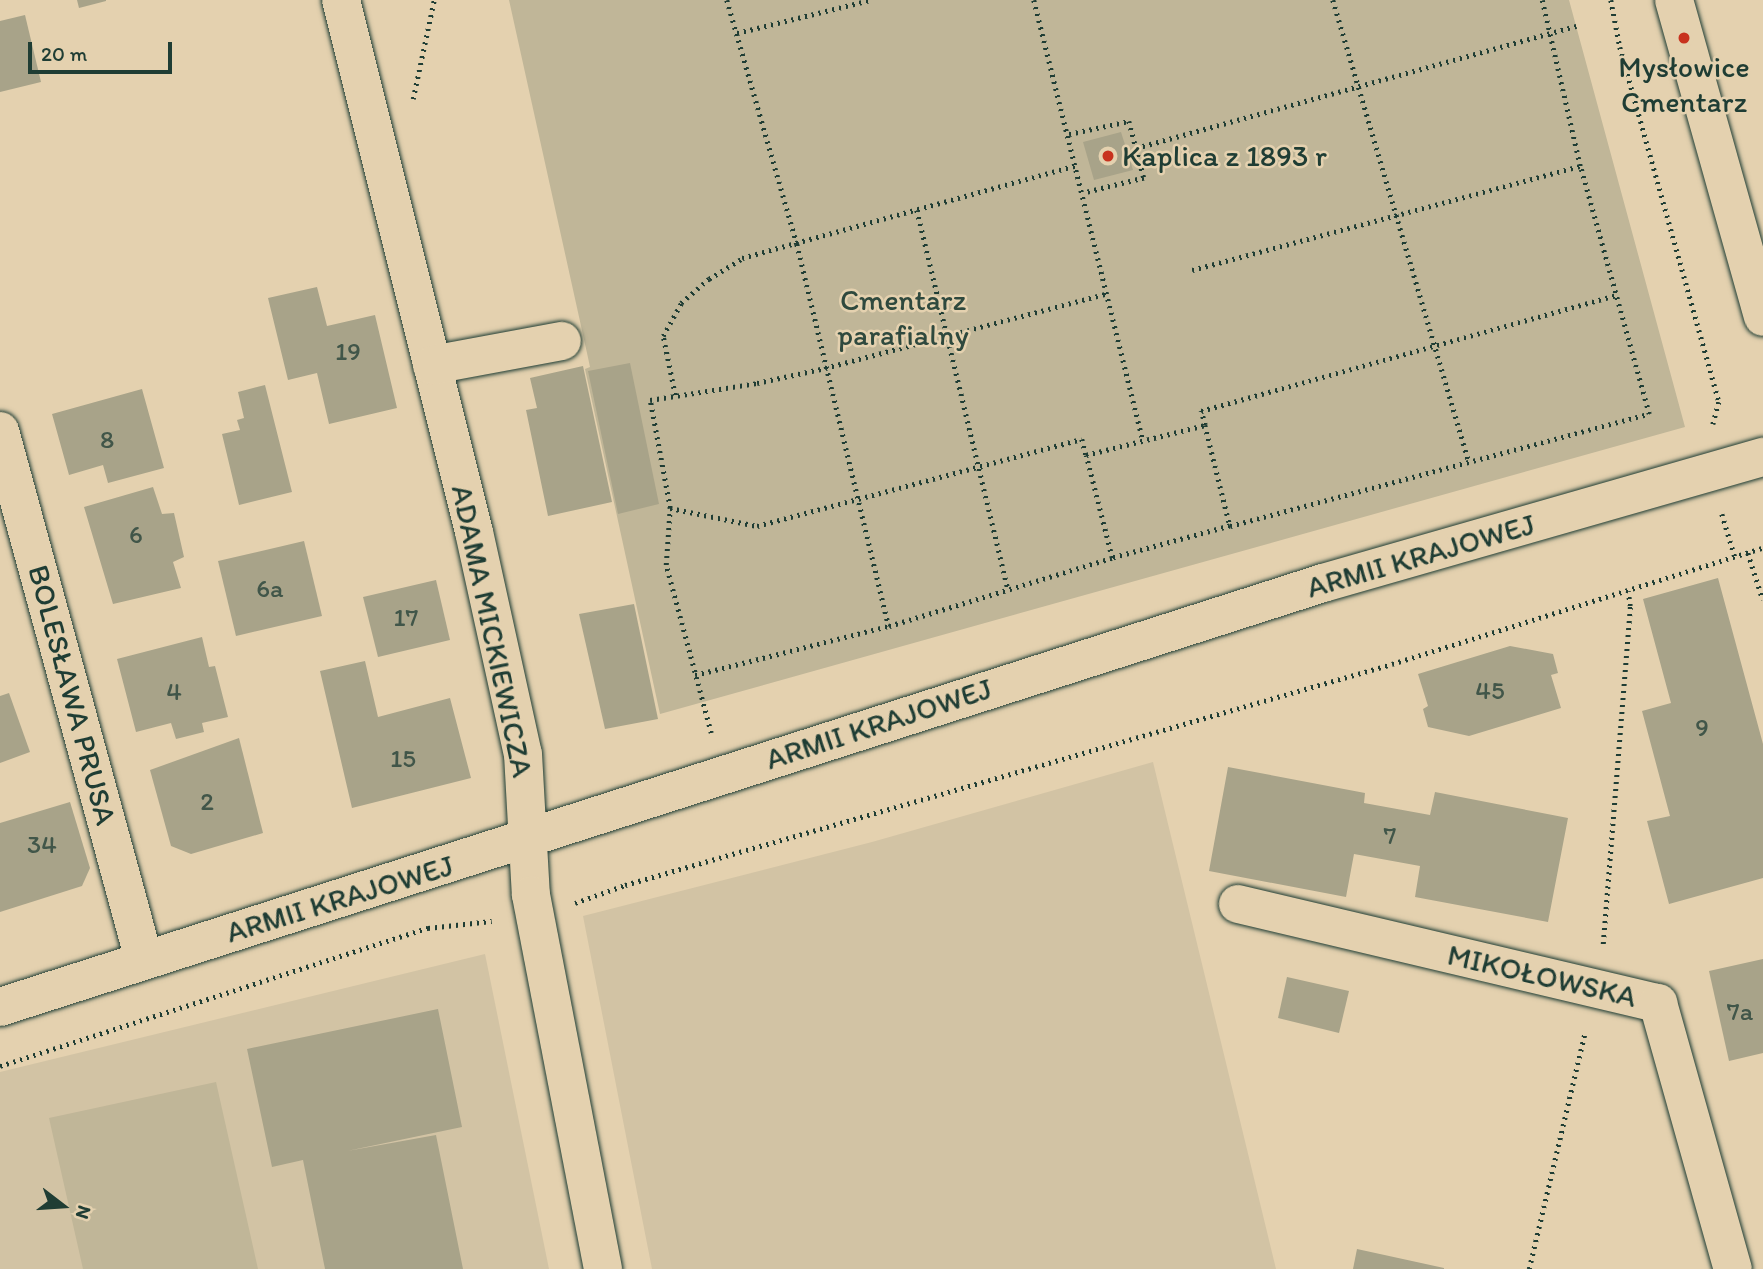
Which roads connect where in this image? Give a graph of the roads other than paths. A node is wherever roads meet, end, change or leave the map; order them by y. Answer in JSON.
{"nodes":[{"id":1,"x":341,"y":0,"type":"edge"},
{"id":2,"x":1674,"y":0,"type":"edge"},
{"id":3,"x":1763,"y":317,"type":"edge"},
{"id":4,"x":562,"y":341,"type":"dead end"},
{"id":5,"x":432,"y":365,"type":"junction"},
{"id":6,"x":0,"y":431,"type":"edge"},
{"id":7,"x":1763,"y":457,"type":"edge"},
{"id":8,"x":528,"y":839,"type":"junction"},
{"id":9,"x":1238,"y":904,"type":"dead end"},
{"id":10,"x":144,"y":960,"type":"junction"},
{"id":11,"x":0,"y":1007,"type":"edge"},
{"id":12,"x":603,"y":1269,"type":"edge"},
{"id":13,"x":1733,"y":1269,"type":"edge"}],
"edges":[{"from":1,"to":5,"type":"street","name":"ADAMA MICKIEWICZA"},
{"from":2,"to":3,"type":"street"},
{"from":4,"to":5,"type":"street"},
{"from":5,"to":8,"type":"street","name":"ADAMA MICKIEWICZA"},
{"from":6,"to":10,"type":"street","name":"BOLESŁAWA PRUSA"},
{"from":7,"to":8,"type":"street","name":"ARMII KRAJOWEJ"},
{"from":8,"to":10,"type":"street","name":"ARMII KRAJOWEJ"},
{"from":8,"to":12,"type":"street","name":"ADAMA MICKIEWICZA"},
{"from":9,"to":13,"type":"street","name":"MIKOŁOWSKA"},
{"from":10,"to":11,"type":"street","name":"ARMII KRAJOWEJ"}]}
